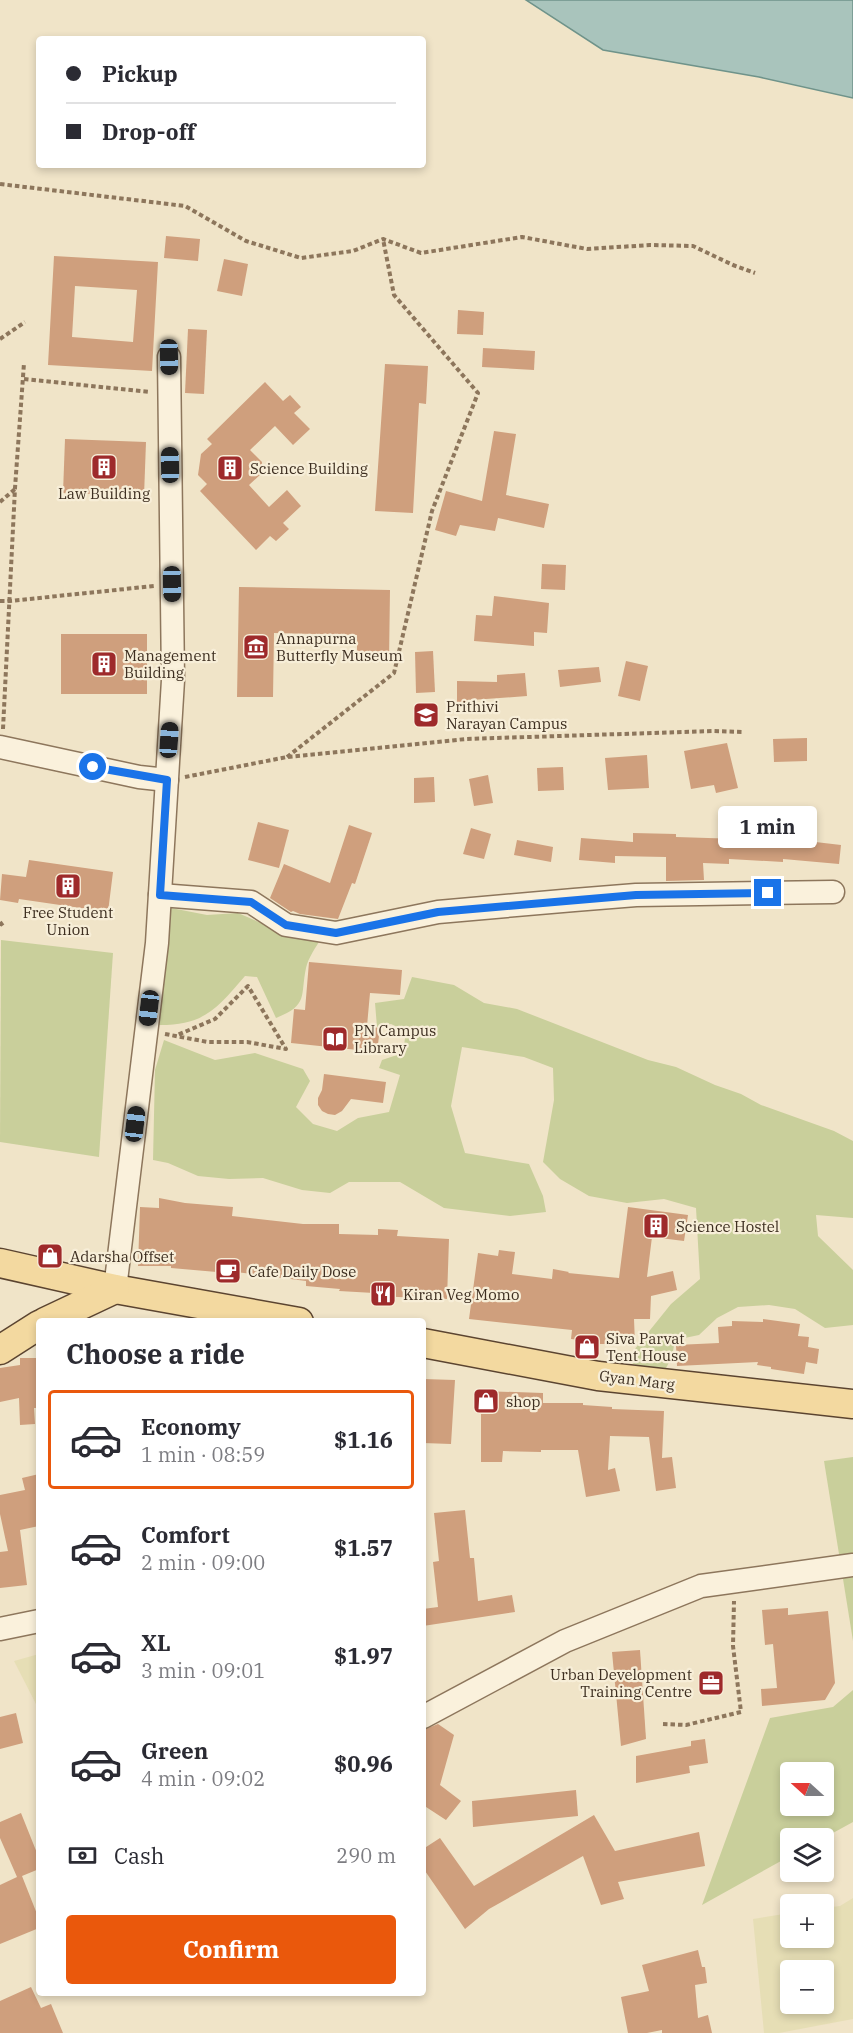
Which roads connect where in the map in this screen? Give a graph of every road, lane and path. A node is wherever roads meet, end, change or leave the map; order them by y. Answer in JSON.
{"nodes":[{"id":1,"x":0,"y":184,"type":"edge"},
{"id":2,"x":383,"y":239,"type":"junction"},
{"id":3,"x":755,"y":273,"type":"dead end"},
{"id":4,"x":25,"y":322,"type":"dead end"},
{"id":5,"x":0,"y":339,"type":"edge"},
{"id":6,"x":169,"y":357,"type":"dead end"},
{"id":7,"x":24,"y":363,"type":"dead end"},
{"id":8,"x":23,"y":379,"type":"junction"},
{"id":9,"x":169,"y":394,"type":"junction"},
{"id":10,"x":15,"y":488,"type":"junction"},
{"id":11,"x":0,"y":502,"type":"edge"},
{"id":12,"x":172,"y":584,"type":"junction"},
{"id":13,"x":0,"y":601,"type":"edge"},
{"id":14,"x":10,"y":601,"type":"junction"},
{"id":15,"x":744,"y":732,"type":"dead end"},
{"id":16,"x":1,"y":748,"type":"edge"},
{"id":17,"x":287,"y":756,"type":"junction"},
{"id":18,"x":167,"y":780,"type":"junction"},
{"id":19,"x":833,"y":892,"type":"dead end"},
{"id":20,"x":160,"y":895,"type":"junction"},
{"id":21,"x":146,"y":1030,"type":"junction"},
{"id":22,"x":175,"y":1036,"type":"junction"},
{"id":23,"x":0,"y":1263,"type":"edge"},
{"id":24,"x":115,"y":1289,"type":"junction"},
{"id":25,"x":53,"y":1318,"type":"edge"},
{"id":26,"x":278,"y":1318,"type":"edge"},
{"id":27,"x":36,"y":1327,"type":"edge"},
{"id":28,"x":426,"y":1344,"type":"edge"},
{"id":29,"x":0,"y":1350,"type":"edge"},
{"id":30,"x":853,"y":1404,"type":"edge"},
{"id":31,"x":853,"y":1565,"type":"edge"},
{"id":32,"x":740,"y":1580,"type":"junction"},
{"id":33,"x":36,"y":1622,"type":"edge"},
{"id":34,"x":0,"y":1629,"type":"edge"},
{"id":35,"x":426,"y":1715,"type":"edge"},
{"id":36,"x":663,"y":1724,"type":"dead end"}],
"edges":[{"from":1,"to":2,"type":"path"},
{"from":2,"to":3,"type":"path"},
{"from":2,"to":17,"type":"path"},
{"from":4,"to":5,"type":"path"},
{"from":6,"to":9,"type":"street"},
{"from":7,"to":8,"type":"path"},
{"from":8,"to":9,"type":"path"},
{"from":8,"to":10,"type":"path"},
{"from":9,"to":12,"type":"street"},
{"from":10,"to":11,"type":"path"},
{"from":10,"to":14,"type":"path"},
{"from":12,"to":14,"type":"path"},
{"from":12,"to":18,"type":"street"},
{"from":13,"to":14,"type":"path"},
{"from":14,"to":16,"type":"path"},
{"from":15,"to":17,"type":"path"},
{"from":16,"to":18,"type":"street"},
{"from":17,"to":18,"type":"path"},
{"from":18,"to":20,"type":"street"},
{"from":19,"to":20,"type":"street"},
{"from":20,"to":21,"type":"street"},
{"from":21,"to":22,"type":"path"},
{"from":21,"to":24,"type":"street"},
{"from":22,"to":22,"type":"path"},
{"from":23,"to":24,"type":"main road"},
{"from":24,"to":25,"type":"main road"},
{"from":24,"to":26,"type":"main road"},
{"from":27,"to":29,"type":"main road"},
{"from":28,"to":30,"type":"main road","name":"Gyan Marg"},
{"from":31,"to":32,"type":"street"},
{"from":32,"to":35,"type":"street"},
{"from":32,"to":36,"type":"path"},
{"from":33,"to":34,"type":"street"}]}
